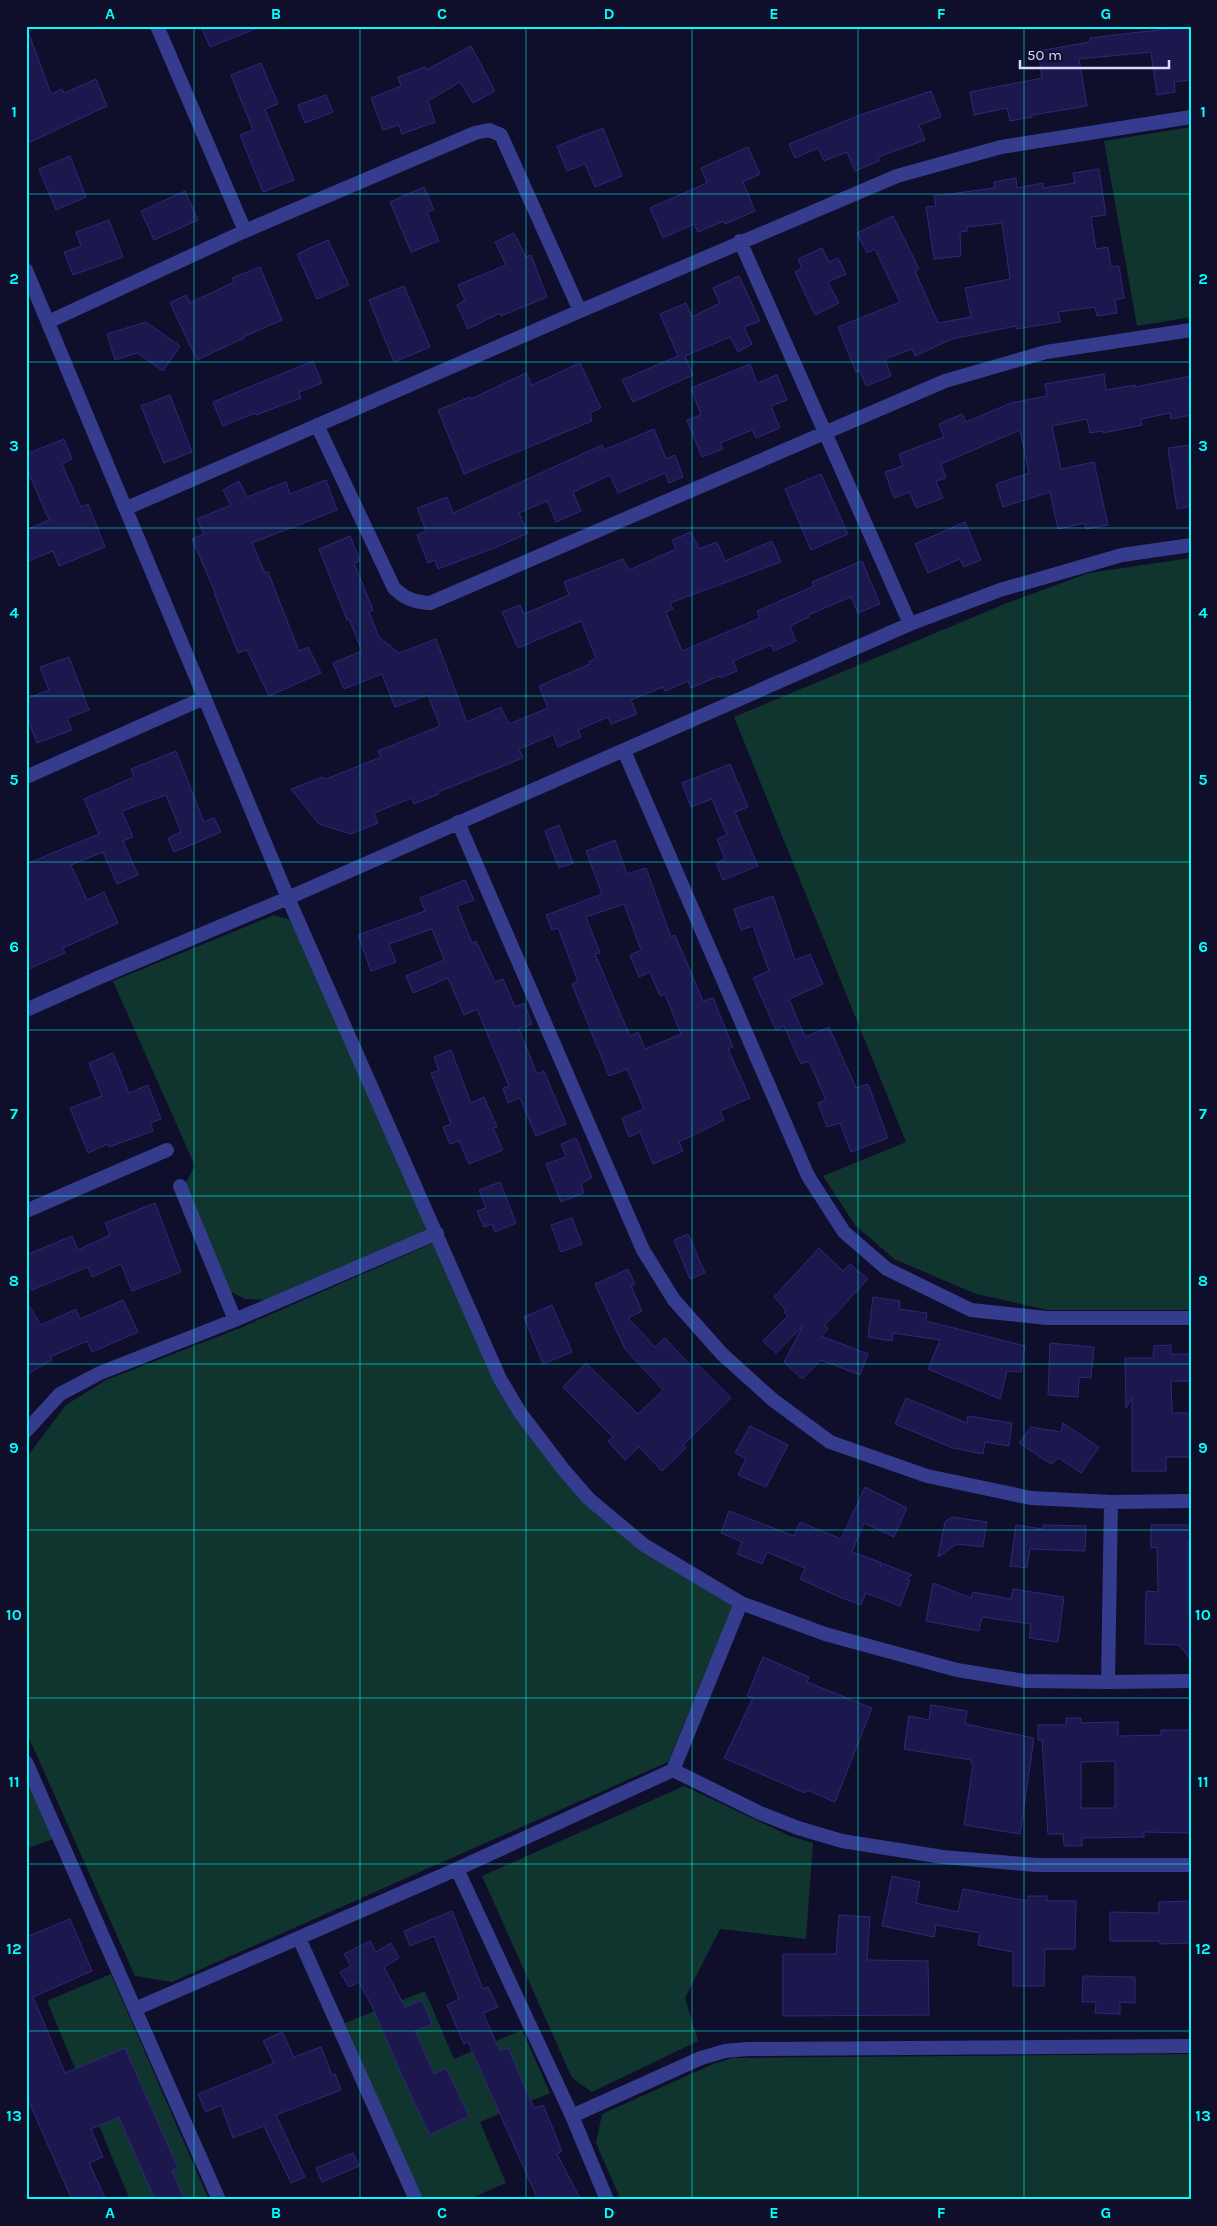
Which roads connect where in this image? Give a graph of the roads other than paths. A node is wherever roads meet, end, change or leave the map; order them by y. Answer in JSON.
{"nodes":[{"id":1,"x":157,"y":26,"type":"edge"},
{"id":2,"x":1191,"y":117,"type":"edge"},
{"id":3,"x":245,"y":231,"type":"junction"},
{"id":4,"x":740,"y":241,"type":"junction"},
{"id":5,"x":26,"y":270,"type":"edge"},
{"id":6,"x":580,"y":311,"type":"junction"},
{"id":7,"x":48,"y":322,"type":"junction"},
{"id":8,"x":1191,"y":330,"type":"edge"},
{"id":9,"x":317,"y":425,"type":"junction"},
{"id":10,"x":826,"y":432,"type":"junction"},
{"id":11,"x":127,"y":508,"type":"junction"},
{"id":12,"x":1191,"y":545,"type":"edge"},
{"id":13,"x":910,"y":624,"type":"junction"},
{"id":14,"x":204,"y":698,"type":"junction"},
{"id":15,"x":624,"y":751,"type":"junction"},
{"id":16,"x":26,"y":777,"type":"edge"},
{"id":17,"x":458,"y":822,"type":"junction"},
{"id":18,"x":288,"y":898,"type":"junction"},
{"id":19,"x":26,"y":1010,"type":"edge"},
{"id":20,"x":167,"y":1150,"type":"dead end"},
{"id":21,"x":180,"y":1186,"type":"dead end"},
{"id":22,"x":26,"y":1211,"type":"edge"},
{"id":23,"x":436,"y":1233,"type":"junction"},
{"id":24,"x":1191,"y":1318,"type":"edge"},
{"id":25,"x":235,"y":1320,"type":"junction"},
{"id":26,"x":26,"y":1431,"type":"edge"},
{"id":27,"x":1191,"y":1501,"type":"edge"},
{"id":28,"x":1111,"y":1502,"type":"junction"},
{"id":29,"x":741,"y":1603,"type":"junction"},
{"id":30,"x":1191,"y":1681,"type":"edge"},
{"id":31,"x":1108,"y":1682,"type":"junction"},
{"id":32,"x":26,"y":1762,"type":"edge"},
{"id":33,"x":673,"y":1770,"type":"junction"},
{"id":34,"x":1191,"y":1865,"type":"edge"},
{"id":35,"x":457,"y":1869,"type":"junction"},
{"id":36,"x":299,"y":1938,"type":"junction"},
{"id":37,"x":135,"y":2009,"type":"junction"},
{"id":38,"x":1191,"y":2046,"type":"edge"},
{"id":39,"x":572,"y":2116,"type":"junction"},
{"id":40,"x":219,"y":2200,"type":"edge"},
{"id":41,"x":416,"y":2200,"type":"edge"},
{"id":42,"x":607,"y":2200,"type":"edge"}],
"edges":[{"from":1,"to":3,"type":"street"},
{"from":2,"to":4,"type":"street"},
{"from":3,"to":6,"type":"street"},
{"from":3,"to":7,"type":"street"},
{"from":4,"to":6,"type":"street"},
{"from":4,"to":10,"type":"street"},
{"from":5,"to":7,"type":"street"},
{"from":6,"to":9,"type":"street"},
{"from":7,"to":11,"type":"street"},
{"from":8,"to":10,"type":"street"},
{"from":9,"to":10,"type":"street"},
{"from":9,"to":11,"type":"street"},
{"from":10,"to":13,"type":"street"},
{"from":11,"to":14,"type":"street"},
{"from":12,"to":13,"type":"street"},
{"from":13,"to":15,"type":"street"},
{"from":14,"to":16,"type":"street"},
{"from":14,"to":18,"type":"street"},
{"from":15,"to":17,"type":"street"},
{"from":15,"to":24,"type":"street"},
{"from":17,"to":18,"type":"street"},
{"from":17,"to":28,"type":"street"},
{"from":18,"to":19,"type":"street"},
{"from":18,"to":23,"type":"street"},
{"from":20,"to":22,"type":"street"},
{"from":21,"to":25,"type":"street"},
{"from":23,"to":25,"type":"street"},
{"from":23,"to":29,"type":"street"},
{"from":25,"to":26,"type":"street"},
{"from":27,"to":28,"type":"street"},
{"from":28,"to":31,"type":"street"},
{"from":29,"to":31,"type":"street"},
{"from":29,"to":33,"type":"street"},
{"from":30,"to":31,"type":"street"},
{"from":32,"to":37,"type":"street"},
{"from":33,"to":34,"type":"street"},
{"from":33,"to":35,"type":"street"},
{"from":35,"to":36,"type":"street"},
{"from":35,"to":39,"type":"street"},
{"from":36,"to":37,"type":"street"},
{"from":36,"to":41,"type":"street"},
{"from":37,"to":40,"type":"street"},
{"from":38,"to":39,"type":"street"},
{"from":39,"to":42,"type":"street"}]}
